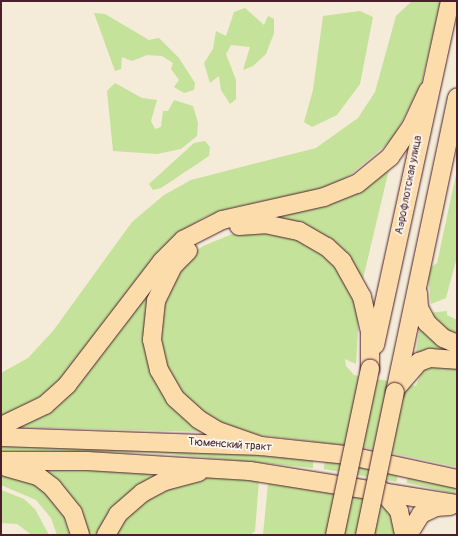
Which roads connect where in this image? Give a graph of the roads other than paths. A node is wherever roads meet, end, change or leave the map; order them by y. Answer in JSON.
{"nodes":[{"id":1,"x":450,"y":1,"type":"edge"},
{"id":2,"x":428,"y":92,"type":"junction"},
{"id":3,"x":457,"y":97,"type":"edge"},
{"id":4,"x":420,"y":269,"type":"junction"},
{"id":5,"x":457,"y":344,"type":"edge"},
{"id":6,"x":457,"y":360,"type":"edge"},
{"id":7,"x":370,"y":369,"type":"junction"},
{"id":8,"x":401,"y":375,"type":"junction"},
{"id":9,"x":1,"y":426,"type":"edge"},
{"id":10,"x":1,"y":437,"type":"edge"},
{"id":11,"x":261,"y":446,"type":"junction"},
{"id":12,"x":1,"y":461,"type":"edge"},
{"id":13,"x":1,"y":466,"type":"edge"},
{"id":14,"x":250,"y":471,"type":"junction"},
{"id":15,"x":457,"y":479,"type":"edge"},
{"id":16,"x":380,"y":489,"type":"junction"},
{"id":17,"x":457,"y":504,"type":"edge"},
{"id":18,"x":80,"y":535,"type":"edge"},
{"id":19,"x":106,"y":535,"type":"edge"},
{"id":20,"x":335,"y":535,"type":"edge"},
{"id":21,"x":365,"y":535,"type":"edge"},
{"id":22,"x":404,"y":535,"type":"edge"},
{"id":23,"x":408,"y":535,"type":"edge"}],
"edges":[{"from":1,"to":2,"type":"main road","name":"Аэрофлотская улица"},
{"from":2,"to":7,"type":"main road","name":"Аэрофлотская улица"},
{"from":2,"to":9,"type":"main road"},
{"from":3,"to":4,"type":"main road"},
{"from":4,"to":5,"type":"main road"},
{"from":4,"to":8,"type":"main road"},
{"from":6,"to":8,"type":"main road"},
{"from":7,"to":11,"type":"main road"},
{"from":7,"to":20,"type":"main road","bridge":true},
{"from":8,"to":21,"type":"main road","bridge":true},
{"from":10,"to":11,"type":"main road","name":"Тюменский тракт"},
{"from":11,"to":15,"type":"main road","name":"Тюменский тракт"},
{"from":12,"to":14,"type":"main road"},
{"from":13,"to":18,"type":"main road"},
{"from":14,"to":16,"type":"main road"},
{"from":14,"to":19,"type":"main road"},
{"from":16,"to":17,"type":"main road"},
{"from":16,"to":22,"type":"main road"},
{"from":17,"to":23,"type":"main road"}]}
